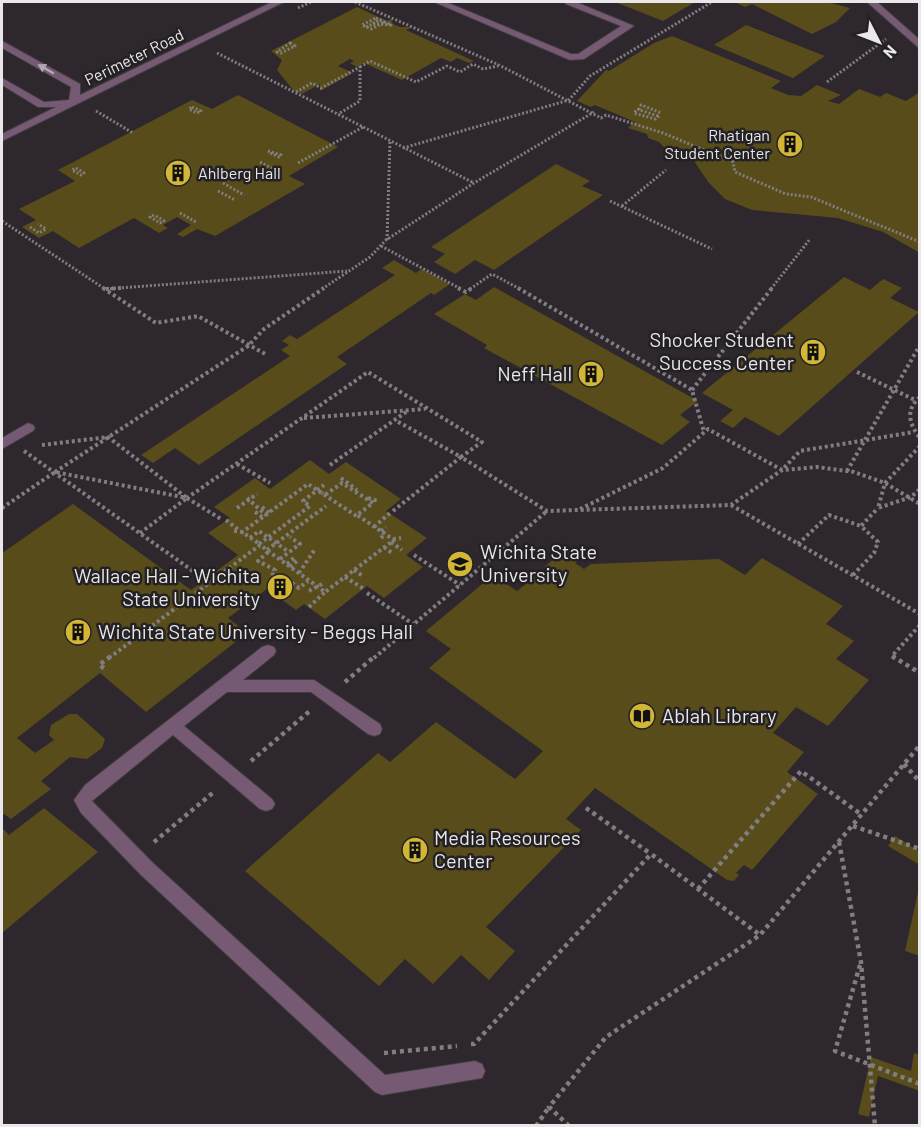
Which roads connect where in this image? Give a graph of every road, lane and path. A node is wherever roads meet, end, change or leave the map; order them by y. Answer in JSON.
{"nodes":[{"id":1,"x":279,"y":2,"type":"edge"},
{"id":2,"x":355,"y":2,"type":"edge"},
{"id":3,"x":440,"y":2,"type":"edge"},
{"id":4,"x":569,"y":2,"type":"edge"},
{"id":5,"x":712,"y":2,"type":"edge"},
{"id":6,"x":872,"y":2,"type":"edge"},
{"id":7,"x":385,"y":22,"type":"joint"},
{"id":8,"x":391,"y":25,"type":"joint"},
{"id":9,"x":909,"y":36,"type":"junction"},
{"id":10,"x":196,"y":43,"type":"junction"},
{"id":11,"x":2,"y":44,"type":"edge"},
{"id":12,"x":920,"y":46,"type":"edge"},
{"id":13,"x":291,"y":47,"type":"junction"},
{"id":14,"x":282,"y":50,"type":"joint"},
{"id":15,"x":499,"y":65,"type":"junction"},
{"id":16,"x":360,"y":67,"type":"junction"},
{"id":17,"x":2,"y":81,"type":"edge"},
{"id":18,"x":827,"y":82,"type":"dead end"},
{"id":19,"x":296,"y":93,"type":"junction"},
{"id":20,"x":569,"y":100,"type":"junction"},
{"id":21,"x":74,"y":103,"type":"junction"},
{"id":22,"x":594,"y":112,"type":"junction"},
{"id":23,"x":338,"y":114,"type":"junction"},
{"id":24,"x":660,"y":114,"type":"joint"},
{"id":25,"x":363,"y":127,"type":"junction"},
{"id":26,"x":2,"y":138,"type":"edge"},
{"id":27,"x":390,"y":141,"type":"junction"},
{"id":28,"x":404,"y":148,"type":"junction"},
{"id":29,"x":260,"y":162,"type":"dead end"},
{"id":30,"x":298,"y":163,"type":"dead end"},
{"id":31,"x":666,"y":170,"type":"dead end"},
{"id":32,"x":281,"y":173,"type":"dead end"},
{"id":33,"x":223,"y":183,"type":"dead end"},
{"id":34,"x":474,"y":183,"type":"junction"},
{"id":35,"x":218,"y":191,"type":"dead end"},
{"id":36,"x":244,"y":195,"type":"dead end"},
{"id":37,"x":235,"y":200,"type":"dead end"},
{"id":38,"x":610,"y":201,"type":"dead end"},
{"id":39,"x":622,"y":206,"type":"junction"},
{"id":40,"x":180,"y":213,"type":"dead end"},
{"id":41,"x":2,"y":220,"type":"edge"},
{"id":42,"x":196,"y":222,"type":"dead end"},
{"id":43,"x":38,"y":224,"type":"dead end"},
{"id":44,"x":30,"y":227,"type":"dead end"},
{"id":45,"x":810,"y":238,"type":"dead end"},
{"id":46,"x":387,"y":240,"type":"junction"},
{"id":47,"x":920,"y":242,"type":"edge"},
{"id":48,"x":381,"y":246,"type":"junction"},
{"id":49,"x":712,"y":249,"type":"dead end"},
{"id":50,"x":348,"y":271,"type":"junction"},
{"id":51,"x":104,"y":289,"type":"junction"},
{"id":52,"x":920,"y":345,"type":"edge"},
{"id":53,"x":248,"y":346,"type":"junction"},
{"id":54,"x":267,"y":355,"type":"dead end"},
{"id":55,"x":857,"y":372,"type":"dead end"},
{"id":56,"x":692,"y":390,"type":"junction"},
{"id":57,"x":894,"y":390,"type":"junction"},
{"id":58,"x":920,"y":397,"type":"edge"},
{"id":59,"x":915,"y":400,"type":"junction"},
{"id":60,"x":426,"y":408,"type":"junction"},
{"id":61,"x":406,"y":412,"type":"junction"},
{"id":62,"x":302,"y":418,"type":"junction"},
{"id":63,"x":394,"y":420,"type":"junction"},
{"id":64,"x":28,"y":428,"type":"dead end"},
{"id":65,"x":704,"y":432,"type":"junction"},
{"id":66,"x":914,"y":432,"type":"junction"},
{"id":67,"x":108,"y":437,"type":"junction"},
{"id":68,"x":920,"y":438,"type":"edge"},
{"id":69,"x":865,"y":440,"type":"junction"},
{"id":70,"x":2,"y":444,"type":"edge"},
{"id":71,"x":920,"y":446,"type":"edge"},
{"id":72,"x":461,"y":457,"type":"junction"},
{"id":73,"x":237,"y":464,"type":"junction"},
{"id":74,"x":330,"y":465,"type":"dead end"},
{"id":75,"x":782,"y":470,"type":"junction"},
{"id":76,"x":847,"y":471,"type":"junction"},
{"id":77,"x":55,"y":472,"type":"junction"},
{"id":78,"x":311,"y":478,"type":"dead end"},
{"id":79,"x":270,"y":483,"type":"dead end"},
{"id":80,"x":885,"y":483,"type":"junction"},
{"id":81,"x":302,"y":485,"type":"junction"},
{"id":82,"x":352,"y":486,"type":"junction"},
{"id":83,"x":331,"y":488,"type":"dead end"},
{"id":84,"x":920,"y":489,"type":"edge"},
{"id":85,"x":319,"y":491,"type":"junction"},
{"id":86,"x":257,"y":494,"type":"dead end"},
{"id":87,"x":911,"y":497,"type":"junction"},
{"id":88,"x":188,"y":498,"type":"junction"},
{"id":89,"x":248,"y":499,"type":"junction"},
{"id":90,"x":370,"y":500,"type":"junction"},
{"id":91,"x":378,"y":501,"type":"dead end"},
{"id":92,"x":920,"y":504,"type":"edge"},
{"id":93,"x":731,"y":505,"type":"junction"},
{"id":94,"x":240,"y":506,"type":"dead end"},
{"id":95,"x":328,"y":506,"type":"junction"},
{"id":96,"x":262,"y":507,"type":"dead end"},
{"id":97,"x":2,"y":508,"type":"edge"},
{"id":98,"x":878,"y":508,"type":"junction"},
{"id":99,"x":365,"y":510,"type":"junction"},
{"id":100,"x":577,"y":510,"type":"junction"},
{"id":101,"x":290,"y":511,"type":"dead end"},
{"id":102,"x":547,"y":511,"type":"junction"},
{"id":103,"x":255,"y":512,"type":"dead end"},
{"id":104,"x":266,"y":515,"type":"junction"},
{"id":105,"x":297,"y":516,"type":"junction"},
{"id":106,"x":354,"y":516,"type":"junction"},
{"id":107,"x":372,"y":526,"type":"junction"},
{"id":108,"x":861,"y":526,"type":"junction"},
{"id":109,"x":386,"y":527,"type":"dead end"},
{"id":110,"x":234,"y":531,"type":"dead end"},
{"id":111,"x":263,"y":531,"type":"dead end"},
{"id":112,"x":241,"y":532,"type":"junction"},
{"id":113,"x":140,"y":533,"type":"junction"},
{"id":114,"x":382,"y":533,"type":"junction"},
{"id":115,"x":291,"y":535,"type":"junction"},
{"id":116,"x":270,"y":536,"type":"junction"},
{"id":117,"x":249,"y":538,"type":"junction"},
{"id":118,"x":401,"y":538,"type":"dead end"},
{"id":119,"x":392,"y":541,"type":"junction"},
{"id":120,"x":249,"y":544,"type":"dead end"},
{"id":121,"x":798,"y":544,"type":"junction"},
{"id":122,"x":275,"y":545,"type":"dead end"},
{"id":123,"x":396,"y":546,"type":"dead end"},
{"id":124,"x":315,"y":549,"type":"dead end"},
{"id":125,"x":402,"y":550,"type":"dead end"},
{"id":126,"x":258,"y":551,"type":"dead end"},
{"id":127,"x":266,"y":551,"type":"junction"},
{"id":128,"x":289,"y":552,"type":"junction"},
{"id":129,"x":414,"y":555,"type":"dead end"},
{"id":130,"x":279,"y":560,"type":"junction"},
{"id":131,"x":296,"y":560,"type":"dead end"},
{"id":132,"x":288,"y":565,"type":"junction"},
{"id":133,"x":295,"y":573,"type":"junction"},
{"id":134,"x":358,"y":573,"type":"junction"},
{"id":135,"x":853,"y":575,"type":"junction"},
{"id":136,"x":200,"y":576,"type":"dead end"},
{"id":137,"x":272,"y":576,"type":"dead end"},
{"id":138,"x":347,"y":576,"type":"junction"},
{"id":139,"x":307,"y":578,"type":"junction"},
{"id":140,"x":354,"y":578,"type":"dead end"},
{"id":141,"x":322,"y":584,"type":"dead end"},
{"id":142,"x":293,"y":585,"type":"dead end"},
{"id":143,"x":460,"y":585,"type":"junction"},
{"id":144,"x":317,"y":587,"type":"junction"},
{"id":145,"x":309,"y":591,"type":"dead end"},
{"id":146,"x":332,"y":591,"type":"junction"},
{"id":147,"x":324,"y":599,"type":"dead end"},
{"id":148,"x":309,"y":607,"type":"dead end"},
{"id":149,"x":920,"y":614,"type":"edge"},
{"id":150,"x":413,"y":624,"type":"junction"},
{"id":151,"x":920,"y":625,"type":"edge"},
{"id":152,"x":268,"y":651,"type":"dead end"},
{"id":153,"x":101,"y":667,"type":"dead end"},
{"id":154,"x":920,"y":673,"type":"edge"},
{"id":155,"x":223,"y":686,"type":"junction"},
{"id":156,"x":328,"y":696,"type":"junction"},
{"id":157,"x":173,"y":726,"type":"junction"},
{"id":158,"x":374,"y":729,"type":"dead end"},
{"id":159,"x":920,"y":746,"type":"edge"},
{"id":160,"x":904,"y":764,"type":"junction"},
{"id":161,"x":233,"y":776,"type":"junction"},
{"id":162,"x":920,"y":782,"type":"edge"},
{"id":163,"x":266,"y":804,"type":"dead end"},
{"id":164,"x":586,"y":808,"type":"dead end"},
{"id":165,"x":862,"y":815,"type":"junction"},
{"id":166,"x":852,"y":826,"type":"junction"},
{"id":167,"x":839,"y":841,"type":"junction"},
{"id":168,"x":920,"y":849,"type":"edge"},
{"id":169,"x":160,"y":852,"type":"dead end"},
{"id":170,"x":651,"y":854,"type":"junction"},
{"id":171,"x":698,"y":888,"type":"junction"},
{"id":172,"x":760,"y":935,"type":"junction"},
{"id":173,"x":861,"y":962,"type":"junction"},
{"id":174,"x":374,"y":1046,"type":"dead end"},
{"id":175,"x":870,"y":1064,"type":"junction"},
{"id":176,"x":475,"y":1071,"type":"dead end"},
{"id":177,"x":920,"y":1084,"type":"edge"},
{"id":178,"x":549,"y":1107,"type":"junction"},
{"id":179,"x":536,"y":1125,"type":"edge"},
{"id":180,"x":569,"y":1125,"type":"edge"},
{"id":181,"x":875,"y":1125,"type":"edge"}],
"edges":[{"from":1,"to":10,"type":"street","name":"Perimeter Road"},
{"from":2,"to":15,"type":"path"},
{"from":3,"to":4,"type":"street"},
{"from":5,"to":20,"type":"path"},
{"from":6,"to":9,"type":"street"},
{"from":7,"to":7,"type":"path"},
{"from":8,"to":8,"type":"path"},
{"from":9,"to":12,"type":"street"},
{"from":9,"to":18,"type":"path"},
{"from":10,"to":19,"type":"path"},
{"from":10,"to":21,"type":"street","name":"Perimeter Road"},
{"from":21,"to":11,"type":"street","one_way":true},
{"from":13,"to":13,"type":"path"},
{"from":13,"to":13,"type":"path"},
{"from":14,"to":14,"type":"path"},
{"from":15,"to":16,"type":"path"},
{"from":15,"to":20,"type":"path"},
{"from":16,"to":19,"type":"path"},
{"from":16,"to":23,"type":"path"},
{"from":17,"to":21,"type":"street"},
{"from":19,"to":23,"type":"path"},
{"from":20,"to":22,"type":"path"},
{"from":20,"to":28,"type":"path"},
{"from":21,"to":26,"type":"street","name":"Perimeter Road"},
{"from":22,"to":34,"type":"path"},
{"from":22,"to":47,"type":"path"},
{"from":23,"to":25,"type":"path"},
{"from":24,"to":24,"type":"path"},
{"from":25,"to":27,"type":"path"},
{"from":25,"to":30,"type":"path"},
{"from":27,"to":28,"type":"path"},
{"from":27,"to":46,"type":"path"},
{"from":28,"to":34,"type":"path"},
{"from":29,"to":32,"type":"path"},
{"from":31,"to":39,"type":"path"},
{"from":33,"to":36,"type":"path"},
{"from":34,"to":46,"type":"path"},
{"from":35,"to":37,"type":"path"},
{"from":38,"to":39,"type":"path"},
{"from":39,"to":49,"type":"path"},
{"from":40,"to":42,"type":"path"},
{"from":41,"to":51,"type":"path"},
{"from":43,"to":44,"type":"path"},
{"from":45,"to":56,"type":"path"},
{"from":46,"to":48,"type":"path"},
{"from":48,"to":50,"type":"path"},
{"from":48,"to":56,"type":"path"},
{"from":50,"to":51,"type":"path"},
{"from":50,"to":53,"type":"path"},
{"from":51,"to":53,"type":"path"},
{"from":52,"to":57,"type":"path"},
{"from":53,"to":54,"type":"path"},
{"from":53,"to":67,"type":"path"},
{"from":55,"to":57,"type":"path"},
{"from":56,"to":65,"type":"path"},
{"from":57,"to":59,"type":"path"},
{"from":57,"to":69,"type":"path"},
{"from":58,"to":59,"type":"path"},
{"from":59,"to":66,"type":"path"},
{"from":60,"to":61,"type":"path"},
{"from":60,"to":62,"type":"path"},
{"from":60,"to":72,"type":"path"},
{"from":61,"to":62,"type":"path"},
{"from":61,"to":63,"type":"path"},
{"from":62,"to":73,"type":"path"},
{"from":63,"to":72,"type":"path"},
{"from":63,"to":74,"type":"path"},
{"from":64,"to":70,"type":"street"},
{"from":65,"to":75,"type":"path"},
{"from":65,"to":100,"type":"path"},
{"from":66,"to":68,"type":"path"},
{"from":66,"to":69,"type":"path"},
{"from":67,"to":77,"type":"path"},
{"from":67,"to":77,"type":"path"},
{"from":67,"to":88,"type":"path"},
{"from":69,"to":75,"type":"path"},
{"from":69,"to":76,"type":"path"},
{"from":71,"to":80,"type":"path"},
{"from":72,"to":102,"type":"path"},
{"from":72,"to":107,"type":"path"},
{"from":73,"to":79,"type":"path"},
{"from":73,"to":88,"type":"path"},
{"from":75,"to":76,"type":"path"},
{"from":75,"to":93,"type":"path"},
{"from":76,"to":80,"type":"path"},
{"from":77,"to":88,"type":"path"},
{"from":77,"to":97,"type":"path"},
{"from":77,"to":113,"type":"path"},
{"from":78,"to":81,"type":"path"},
{"from":80,"to":87,"type":"path"},
{"from":80,"to":98,"type":"path"},
{"from":81,"to":85,"type":"path"},
{"from":81,"to":104,"type":"path"},
{"from":81,"to":104,"type":"path"},
{"from":82,"to":85,"type":"path"},
{"from":82,"to":90,"type":"path"},
{"from":82,"to":90,"type":"path"},
{"from":83,"to":85,"type":"path"},
{"from":84,"to":87,"type":"path"},
{"from":85,"to":95,"type":"path"},
{"from":85,"to":95,"type":"path"},
{"from":85,"to":105,"type":"path"},
{"from":85,"to":106,"type":"path"},
{"from":86,"to":89,"type":"path"},
{"from":87,"to":92,"type":"path"},
{"from":87,"to":98,"type":"path"},
{"from":88,"to":113,"type":"path"},
{"from":88,"to":127,"type":"path"},
{"from":89,"to":94,"type":"path"},
{"from":89,"to":104,"type":"path"},
{"from":90,"to":91,"type":"path"},
{"from":90,"to":99,"type":"path"},
{"from":90,"to":106,"type":"path"},
{"from":93,"to":100,"type":"path"},
{"from":93,"to":121,"type":"path"},
{"from":95,"to":106,"type":"path"},
{"from":95,"to":115,"type":"path"},
{"from":96,"to":104,"type":"path"},
{"from":98,"to":108,"type":"path"},
{"from":99,"to":106,"type":"path"},
{"from":99,"to":107,"type":"path"},
{"from":100,"to":102,"type":"path"},
{"from":101,"to":105,"type":"path"},
{"from":102,"to":143,"type":"path"},
{"from":103,"to":104,"type":"path"},
{"from":104,"to":112,"type":"path"},
{"from":104,"to":117,"type":"path"},
{"from":105,"to":116,"type":"path"},
{"from":106,"to":107,"type":"path"},
{"from":107,"to":114,"type":"path"},
{"from":108,"to":121,"type":"path"},
{"from":108,"to":135,"type":"path"},
{"from":109,"to":114,"type":"path"},
{"from":110,"to":112,"type":"path"},
{"from":111,"to":116,"type":"path"},
{"from":112,"to":117,"type":"path"},
{"from":113,"to":136,"type":"path"},
{"from":114,"to":119,"type":"path"},
{"from":115,"to":127,"type":"path"},
{"from":115,"to":128,"type":"path"},
{"from":116,"to":127,"type":"path"},
{"from":117,"to":120,"type":"path"},
{"from":117,"to":127,"type":"path"},
{"from":117,"to":128,"type":"path"},
{"from":118,"to":119,"type":"path"},
{"from":119,"to":123,"type":"path"},
{"from":119,"to":125,"type":"path"},
{"from":119,"to":134,"type":"path"},
{"from":121,"to":135,"type":"path"},
{"from":122,"to":127,"type":"path"},
{"from":124,"to":133,"type":"path"},
{"from":126,"to":127,"type":"path"},
{"from":127,"to":130,"type":"path"},
{"from":127,"to":132,"type":"path"},
{"from":127,"to":137,"type":"path"},
{"from":127,"to":153,"type":"path"},
{"from":128,"to":130,"type":"path"},
{"from":129,"to":143,"type":"path"},
{"from":130,"to":133,"type":"path"},
{"from":131,"to":132,"type":"path"},
{"from":132,"to":133,"type":"path"},
{"from":133,"to":139,"type":"path"},
{"from":134,"to":138,"type":"path"},
{"from":134,"to":146,"type":"path"},
{"from":135,"to":149,"type":"path"},
{"from":138,"to":140,"type":"path"},
{"from":138,"to":146,"type":"path"},
{"from":138,"to":146,"type":"path"},
{"from":138,"to":150,"type":"path"},
{"from":139,"to":142,"type":"path"},
{"from":139,"to":144,"type":"path"},
{"from":139,"to":146,"type":"path"},
{"from":141,"to":144,"type":"path"},
{"from":143,"to":150,"type":"path"},
{"from":144,"to":145,"type":"path"},
{"from":144,"to":146,"type":"path"},
{"from":146,"to":147,"type":"path"},
{"from":146,"to":148,"type":"path"},
{"from":150,"to":156,"type":"path"},
{"from":151,"to":154,"type":"path"},
{"from":152,"to":155,"type":"street"},
{"from":155,"to":156,"type":"street"},
{"from":155,"to":157,"type":"street"},
{"from":156,"to":158,"type":"street"},
{"from":156,"to":161,"type":"path"},
{"from":157,"to":161,"type":"street"},
{"from":157,"to":176,"type":"street"},
{"from":159,"to":160,"type":"path"},
{"from":160,"to":162,"type":"path"},
{"from":160,"to":165,"type":"path"},
{"from":161,"to":163,"type":"street"},
{"from":161,"to":169,"type":"path"},
{"from":164,"to":170,"type":"path"},
{"from":165,"to":166,"type":"path"},
{"from":165,"to":171,"type":"path"},
{"from":166,"to":167,"type":"path"},
{"from":166,"to":168,"type":"path"},
{"from":167,"to":172,"type":"path"},
{"from":167,"to":173,"type":"path"},
{"from":170,"to":171,"type":"path"},
{"from":170,"to":174,"type":"path"},
{"from":171,"to":172,"type":"path"},
{"from":172,"to":178,"type":"path"},
{"from":173,"to":175,"type":"path"},
{"from":173,"to":175,"type":"path"},
{"from":175,"to":177,"type":"path"},
{"from":175,"to":181,"type":"path"},
{"from":178,"to":179,"type":"path"},
{"from":178,"to":180,"type":"path"}]}
